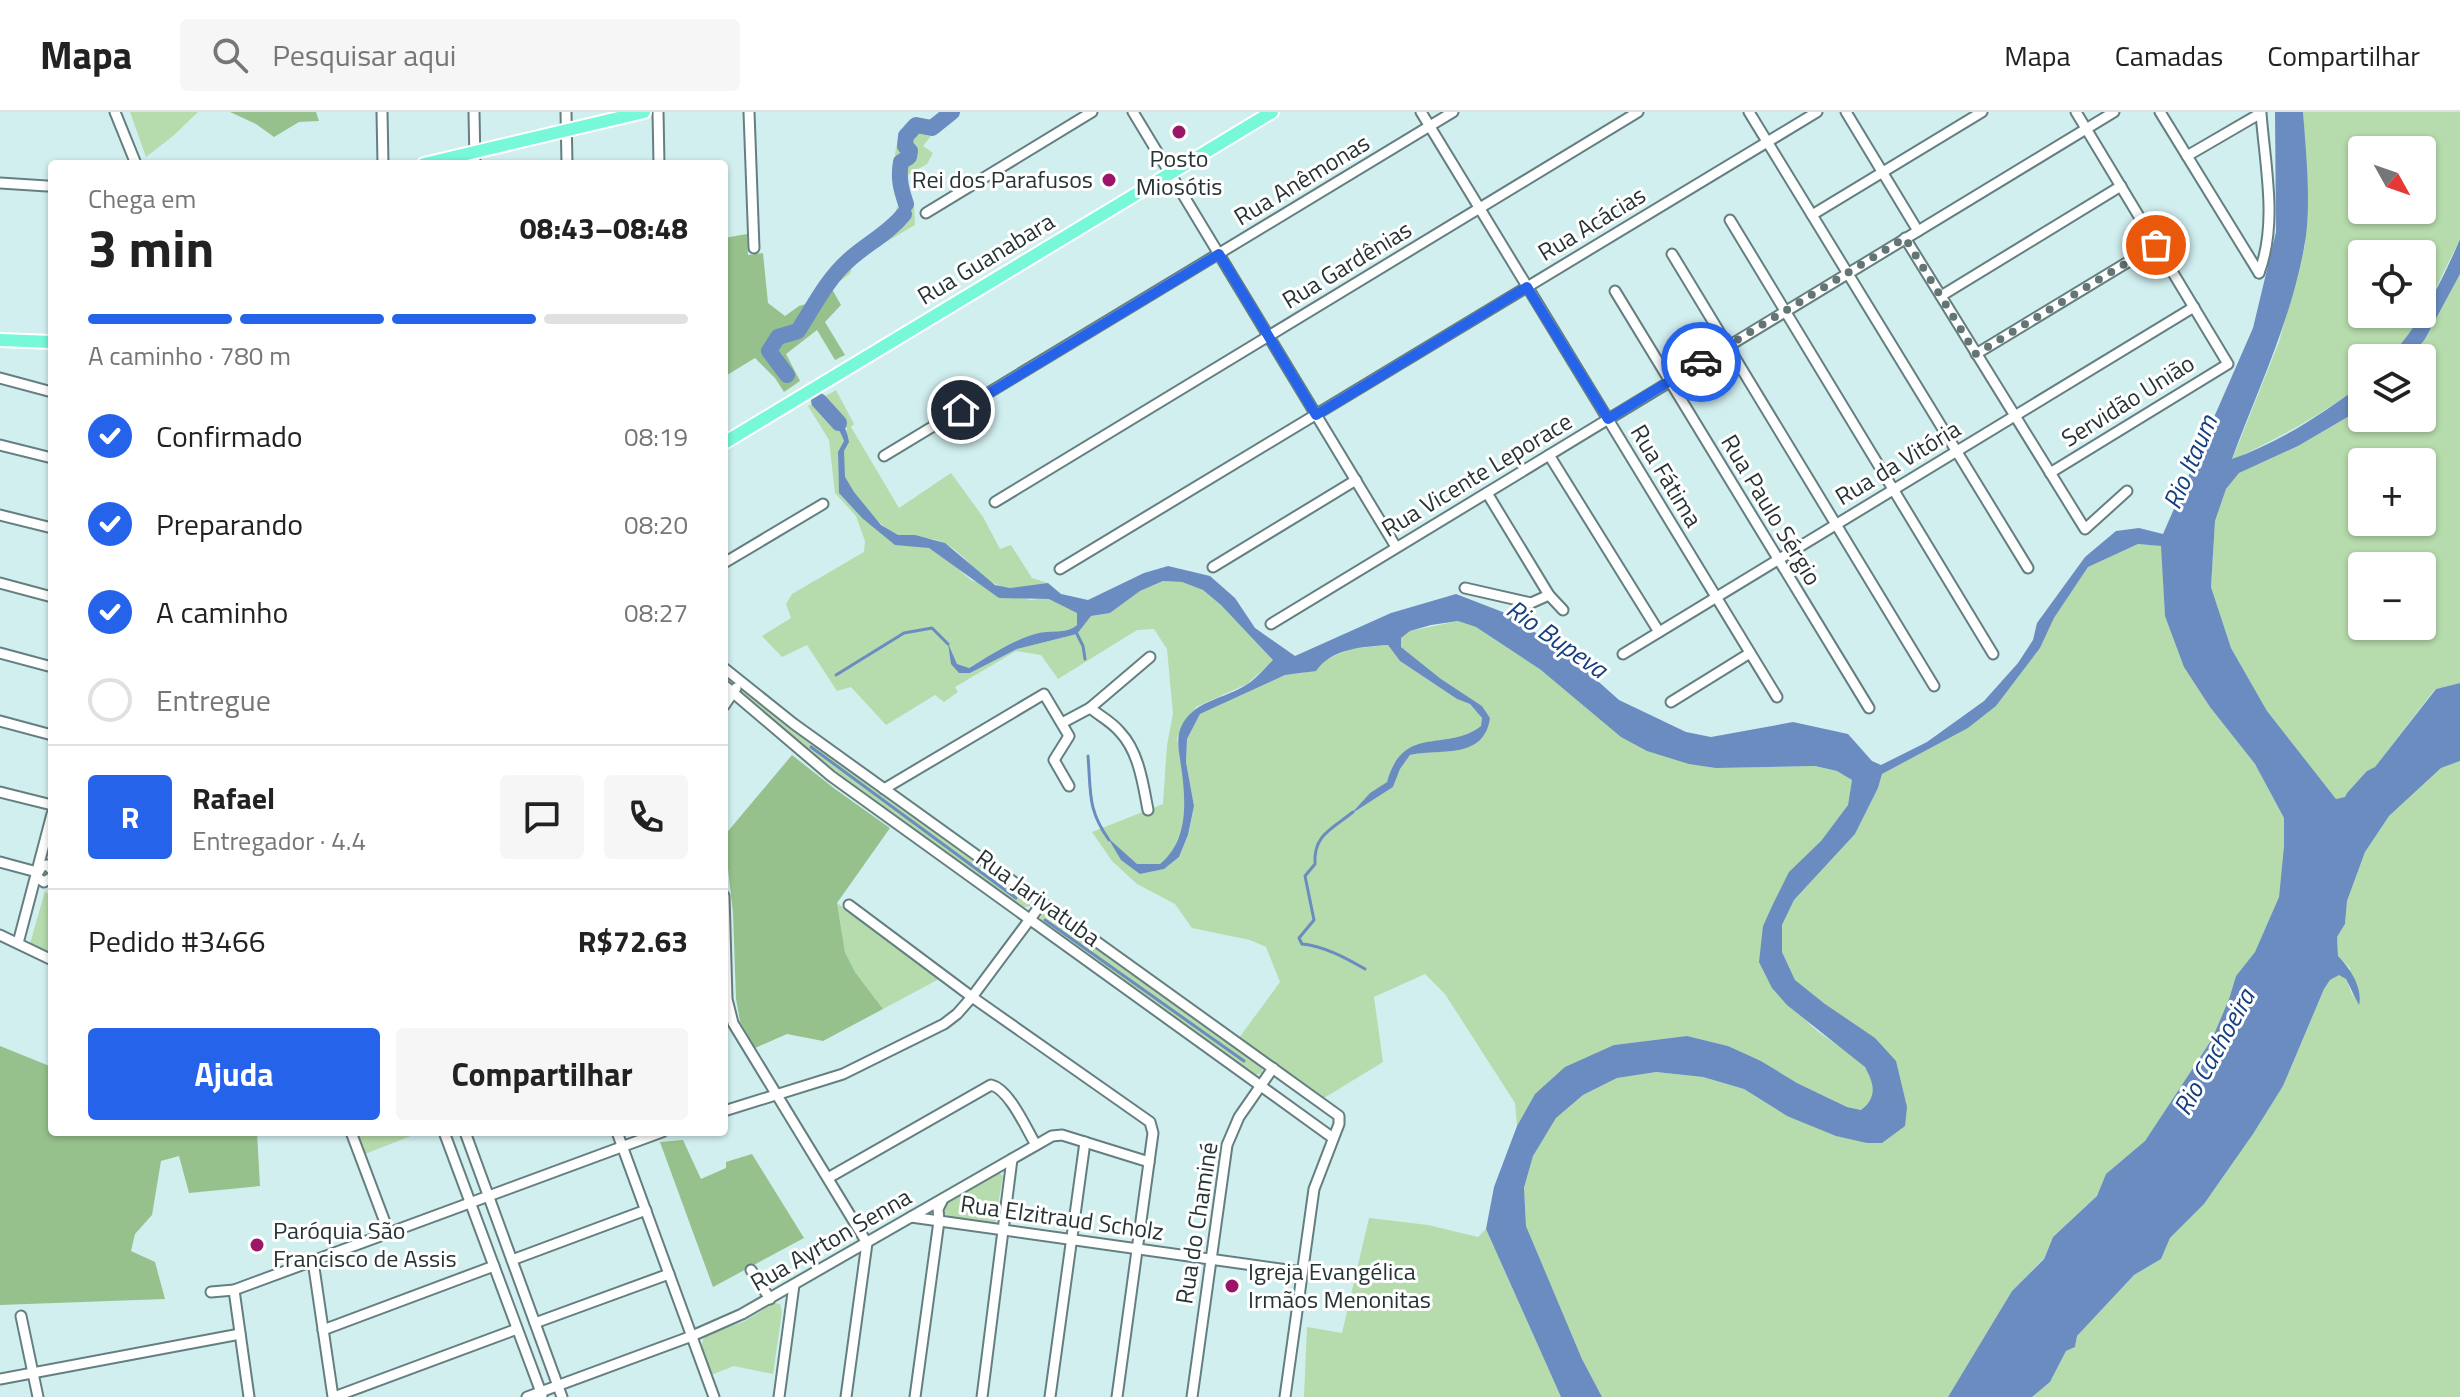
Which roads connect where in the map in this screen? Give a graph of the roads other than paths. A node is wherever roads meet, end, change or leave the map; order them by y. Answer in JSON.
{"nodes":[{"id":1,"x":115,"y":112,"type":"edge"},
{"id":2,"x":382,"y":112,"type":"edge"},
{"id":3,"x":474,"y":112,"type":"edge"},
{"id":4,"x":566,"y":112,"type":"edge"},
{"id":5,"x":644,"y":112,"type":"edge"},
{"id":6,"x":658,"y":112,"type":"edge"},
{"id":7,"x":749,"y":112,"type":"edge"},
{"id":8,"x":1092,"y":112,"type":"edge"},
{"id":9,"x":1133,"y":112,"type":"edge"},
{"id":10,"x":1272,"y":112,"type":"edge"},
{"id":11,"x":1421,"y":112,"type":"edge"},
{"id":12,"x":1453,"y":112,"type":"edge"},
{"id":13,"x":1638,"y":112,"type":"edge"},
{"id":14,"x":1749,"y":112,"type":"edge"},
{"id":15,"x":1817,"y":112,"type":"edge"},
{"id":16,"x":1846,"y":112,"type":"edge"},
{"id":17,"x":1982,"y":112,"type":"edge"},
{"id":18,"x":2076,"y":112,"type":"edge"},
{"id":19,"x":2114,"y":112,"type":"edge"},
{"id":20,"x":2160,"y":112,"type":"edge"},
{"id":21,"x":2261,"y":113,"type":"edge"},
{"id":22,"x":1429,"y":126,"type":"junction"},
{"id":23,"x":2086,"y":129,"type":"junction"},
{"id":24,"x":566,"y":130,"type":"junction"},
{"id":25,"x":1768,"y":142,"type":"junction"},
{"id":26,"x":2187,"y":156,"type":"junction"},
{"id":27,"x":475,"y":158,"type":"edge"},
{"id":28,"x":134,"y":160,"type":"edge"},
{"id":29,"x":383,"y":160,"type":"edge"},
{"id":30,"x":567,"y":160,"type":"edge"},
{"id":31,"x":659,"y":160,"type":"edge"},
{"id":32,"x":1883,"y":172,"type":"junction"},
{"id":33,"x":1170,"y":174,"type":"junction"},
{"id":34,"x":0,"y":183,"type":"edge"},
{"id":35,"x":47,"y":186,"type":"dead end"},
{"id":36,"x":2121,"y":186,"type":"junction"},
{"id":37,"x":1479,"y":208,"type":"junction"},
{"id":38,"x":926,"y":213,"type":"dead end"},
{"id":39,"x":1812,"y":215,"type":"junction"},
{"id":40,"x":1730,"y":220,"type":"dead end"},
{"id":41,"x":1918,"y":231,"type":"junction"},
{"id":42,"x":1905,"y":238,"type":"junction"},
{"id":43,"x":2156,"y":245,"type":"junction"},
{"id":44,"x":754,"y":248,"type":"dead end"},
{"id":45,"x":1219,"y":254,"type":"junction"},
{"id":46,"x":1672,"y":254,"type":"dead end"},
{"id":47,"x":1848,"y":273,"type":"junction"},
{"id":48,"x":1527,"y":287,"type":"junction"},
{"id":49,"x":1615,"y":291,"type":"dead end"},
{"id":50,"x":1941,"y":296,"type":"junction"},
{"id":51,"x":2194,"y":307,"type":"junction"},
{"id":52,"x":1785,"y":311,"type":"junction"},
{"id":53,"x":1268,"y":336,"type":"junction"},
{"id":54,"x":0,"y":340,"type":"edge"},
{"id":55,"x":48,"y":342,"type":"edge"},
{"id":56,"x":1728,"y":346,"type":"junction"},
{"id":57,"x":1976,"y":354,"type":"junction"},
{"id":58,"x":0,"y":378,"type":"edge"},
{"id":59,"x":1670,"y":381,"type":"junction"},
{"id":60,"x":48,"y":391,"type":"edge"},
{"id":61,"x":1316,"y":415,"type":"junction"},
{"id":62,"x":2014,"y":416,"type":"junction"},
{"id":63,"x":1608,"y":419,"type":"junction"},
{"id":64,"x":728,"y":441,"type":"edge"},
{"id":65,"x":0,"y":445,"type":"edge"},
{"id":66,"x":1957,"y":451,"type":"junction"},
{"id":67,"x":1549,"y":455,"type":"junction"},
{"id":68,"x":884,"y":456,"type":"dead end"},
{"id":69,"x":48,"y":457,"type":"edge"},
{"id":70,"x":2050,"y":473,"type":"junction"},
{"id":71,"x":1356,"y":480,"type":"junction"},
{"id":72,"x":1893,"y":489,"type":"junction"},
{"id":73,"x":2127,"y":491,"type":"dead end"},
{"id":74,"x":1487,"y":493,"type":"junction"},
{"id":75,"x":995,"y":502,"type":"dead end"},
{"id":76,"x":823,"y":504,"type":"dead end"},
{"id":77,"x":0,"y":515,"type":"edge"},
{"id":78,"x":1836,"y":524,"type":"junction"},
{"id":79,"x":48,"y":527,"type":"edge"},
{"id":80,"x":1396,"y":547,"type":"junction"},
{"id":81,"x":1778,"y":559,"type":"junction"},
{"id":82,"x":728,"y":561,"type":"edge"},
{"id":83,"x":1213,"y":567,"type":"dead end"},
{"id":84,"x":2028,"y":568,"type":"dead end"},
{"id":85,"x":1060,"y":569,"type":"dead end"},
{"id":86,"x":0,"y":583,"type":"edge"},
{"id":87,"x":1465,"y":588,"type":"dead end"},
{"id":88,"x":1549,"y":595,"type":"junction"},
{"id":89,"x":48,"y":596,"type":"edge"},
{"id":90,"x":1716,"y":597,"type":"junction"},
{"id":91,"x":1563,"y":610,"type":"dead end"},
{"id":92,"x":1271,"y":624,"type":"dead end"},
{"id":93,"x":1659,"y":632,"type":"junction"},
{"id":94,"x":0,"y":653,"type":"edge"},
{"id":95,"x":1750,"y":653,"type":"junction"},
{"id":96,"x":1623,"y":654,"type":"dead end"},
{"id":97,"x":1993,"y":654,"type":"dead end"},
{"id":98,"x":1150,"y":657,"type":"dead end"},
{"id":99,"x":48,"y":666,"type":"edge"},
{"id":100,"x":728,"y":671,"type":"edge"},
{"id":101,"x":741,"y":682,"type":"junction"},
{"id":102,"x":1934,"y":686,"type":"dead end"},
{"id":103,"x":728,"y":689,"type":"edge"},
{"id":104,"x":733,"y":693,"type":"junction"},
{"id":105,"x":1777,"y":697,"type":"dead end"},
{"id":106,"x":728,"y":700,"type":"edge"},
{"id":107,"x":1671,"y":702,"type":"dead end"},
{"id":108,"x":1090,"y":708,"type":"junction"},
{"id":109,"x":1869,"y":708,"type":"dead end"},
{"id":110,"x":0,"y":721,"type":"edge"},
{"id":111,"x":1062,"y":723,"type":"junction"},
{"id":112,"x":48,"y":734,"type":"edge"},
{"id":113,"x":1069,"y":786,"type":"dead end"},
{"id":114,"x":884,"y":789,"type":"junction"},
{"id":115,"x":0,"y":792,"type":"edge"},
{"id":116,"x":48,"y":804,"type":"edge"},
{"id":117,"x":1148,"y":810,"type":"dead end"},
{"id":118,"x":48,"y":830,"type":"edge"},
{"id":119,"x":45,"y":842,"type":"junction"},
{"id":120,"x":48,"y":854,"type":"edge"},
{"id":121,"x":0,"y":862,"type":"edge"},
{"id":122,"x":48,"y":867,"type":"edge"},
{"id":123,"x":37,"y":872,"type":"junction"},
{"id":124,"x":48,"y":882,"type":"edge"},
{"id":125,"x":48,"y":883,"type":"edge"},
{"id":126,"x":30,"y":895,"type":"junction"},
{"id":127,"x":1042,"y":903,"type":"junction"},
{"id":128,"x":849,"y":905,"type":"dead end"},
{"id":129,"x":1030,"y":919,"type":"junction"},
{"id":130,"x":0,"y":935,"type":"edge"},
{"id":131,"x":18,"y":943,"type":"junction"},
{"id":132,"x":48,"y":958,"type":"edge"},
{"id":133,"x":728,"y":989,"type":"edge"},
{"id":134,"x":972,"y":997,"type":"junction"},
{"id":135,"x":1273,"y":1068,"type":"junction"},
{"id":136,"x":1260,"y":1085,"type":"junction"},
{"id":137,"x":776,"y":1093,"type":"junction"},
{"id":138,"x":728,"y":1110,"type":"edge"},
{"id":139,"x":353,"y":1136,"type":"edge"},
{"id":140,"x":445,"y":1136,"type":"edge"},
{"id":141,"x":468,"y":1136,"type":"edge"},
{"id":142,"x":618,"y":1136,"type":"edge"},
{"id":143,"x":651,"y":1136,"type":"edge"},
{"id":144,"x":1333,"y":1138,"type":"junction"},
{"id":145,"x":1085,"y":1142,"type":"junction"},
{"id":146,"x":1036,"y":1145,"type":"junction"},
{"id":147,"x":622,"y":1146,"type":"junction"},
{"id":148,"x":1012,"y":1159,"type":"junction"},
{"id":149,"x":1149,"y":1162,"type":"junction"},
{"id":150,"x":828,"y":1178,"type":"junction"},
{"id":151,"x":488,"y":1196,"type":"junction"},
{"id":152,"x":943,"y":1199,"type":"junction"},
{"id":153,"x":470,"y":1202,"type":"junction"},
{"id":154,"x":646,"y":1210,"type":"junction"},
{"id":155,"x":911,"y":1217,"type":"junction"},
{"id":156,"x":939,"y":1221,"type":"junction"},
{"id":157,"x":1003,"y":1230,"type":"junction"},
{"id":158,"x":389,"y":1233,"type":"junction"},
{"id":159,"x":1071,"y":1240,"type":"junction"},
{"id":160,"x":867,"y":1243,"type":"junction"},
{"id":161,"x":1138,"y":1249,"type":"junction"},
{"id":162,"x":1210,"y":1259,"type":"junction"},
{"id":163,"x":512,"y":1260,"type":"junction"},
{"id":164,"x":313,"y":1261,"type":"junction"},
{"id":165,"x":494,"y":1266,"type":"junction"},
{"id":166,"x":751,"y":1270,"type":"dead end"},
{"id":167,"x":1302,"y":1272,"type":"junction"},
{"id":168,"x":669,"y":1274,"type":"junction"},
{"id":169,"x":794,"y":1285,"type":"junction"},
{"id":170,"x":234,"y":1290,"type":"junction"},
{"id":171,"x":211,"y":1292,"type":"dead end"},
{"id":172,"x":770,"y":1299,"type":"junction"},
{"id":173,"x":21,"y":1316,"type":"dead end"},
{"id":174,"x":535,"y":1323,"type":"junction"},
{"id":175,"x":517,"y":1329,"type":"junction"},
{"id":176,"x":323,"y":1330,"type":"junction"},
{"id":177,"x":240,"y":1334,"type":"junction"},
{"id":178,"x":692,"y":1336,"type":"junction"},
{"id":179,"x":33,"y":1373,"type":"junction"},
{"id":180,"x":0,"y":1379,"type":"edge"},
{"id":181,"x":558,"y":1386,"type":"junction"},
{"id":182,"x":542,"y":1394,"type":"edge"},
{"id":183,"x":38,"y":1397,"type":"edge"},
{"id":184,"x":249,"y":1397,"type":"edge"},
{"id":185,"x":333,"y":1397,"type":"edge"},
{"id":186,"x":527,"y":1397,"type":"edge"},
{"id":187,"x":562,"y":1397,"type":"edge"},
{"id":188,"x":714,"y":1397,"type":"edge"},
{"id":189,"x":779,"y":1397,"type":"edge"},
{"id":190,"x":846,"y":1397,"type":"edge"},
{"id":191,"x":915,"y":1397,"type":"edge"},
{"id":192,"x":982,"y":1397,"type":"edge"},
{"id":193,"x":1050,"y":1397,"type":"edge"},
{"id":194,"x":1117,"y":1397,"type":"edge"},
{"id":195,"x":1192,"y":1397,"type":"edge"},
{"id":196,"x":1285,"y":1397,"type":"edge"}],
"edges":[{"from":1,"to":28,"type":"street"},
{"from":2,"to":29,"type":"street"},
{"from":3,"to":27,"type":"street"},
{"from":4,"to":24,"type":"street"},
{"from":5,"to":24,"type":"main road"},
{"from":6,"to":31,"type":"street"},
{"from":7,"to":44,"type":"street"},
{"from":8,"to":38,"type":"street"},
{"from":9,"to":33,"type":"street"},
{"from":10,"to":33,"type":"main road","name":"Rua Guanabara"},
{"from":11,"to":22,"type":"street","name":"Rua Fátima"},
{"from":12,"to":22,"type":"street","name":"Rua Anêmonas"},
{"from":13,"to":37,"type":"street","name":"Rua Gardênias"},
{"from":14,"to":25,"type":"street"},
{"from":15,"to":25,"type":"street","name":"Rua Acácias"},
{"from":16,"to":32,"type":"street"},
{"from":17,"to":32,"type":"street"},
{"from":18,"to":23,"type":"street"},
{"from":19,"to":23,"type":"street","name":"Rua Vicente Leporace"},
{"from":20,"to":26,"type":"street"},
{"from":21,"to":26,"type":"street"},
{"from":21,"to":26,"type":"street"},
{"from":22,"to":37,"type":"street","name":"Rua Fátima"},
{"from":22,"to":45,"type":"street","name":"Rua Anêmonas"},
{"from":23,"to":36,"type":"street"},
{"from":23,"to":41,"type":"street","name":"Rua Vicente Leporace"},
{"from":24,"to":27,"type":"main road"},
{"from":24,"to":30,"type":"street"},
{"from":25,"to":39,"type":"street"},
{"from":25,"to":48,"type":"street","name":"Rua Acácias"},
{"from":32,"to":39,"type":"street"},
{"from":32,"to":41,"type":"street"},
{"from":33,"to":45,"type":"street"},
{"from":33,"to":64,"type":"main road","name":"Rua Guanabara"},
{"from":34,"to":35,"type":"street"},
{"from":36,"to":43,"type":"street"},
{"from":36,"to":50,"type":"street"},
{"from":37,"to":48,"type":"street","name":"Rua Fátima"},
{"from":37,"to":53,"type":"street","name":"Rua Gardênias"},
{"from":39,"to":47,"type":"street"},
{"from":40,"to":52,"type":"street"},
{"from":41,"to":42,"type":"street","name":"Rua Vicente Leporace"},
{"from":42,"to":47,"type":"street","name":"Rua Vicente Leporace"},
{"from":42,"to":50,"type":"street"},
{"from":43,"to":51,"type":"street"},
{"from":43,"to":57,"type":"street"},
{"from":45,"to":53,"type":"street"},
{"from":45,"to":68,"type":"street","name":"Rua Anêmonas"},
{"from":46,"to":56,"type":"street"},
{"from":47,"to":52,"type":"street","name":"Rua Vicente Leporace"},
{"from":47,"to":66,"type":"street"},
{"from":48,"to":61,"type":"street","name":"Rua Acácias"},
{"from":48,"to":63,"type":"street","name":"Rua Fátima"},
{"from":49,"to":59,"type":"street","name":"Rua Paulo Sérgio"},
{"from":50,"to":57,"type":"street"},
{"from":51,"to":62,"type":"street","name":"Rua da Vitória"},
{"from":51,"to":70,"type":"street","name":"Servidão União"},
{"from":52,"to":56,"type":"street","name":"Rua Vicente Leporace"},
{"from":52,"to":72,"type":"street"},
{"from":53,"to":61,"type":"street"},
{"from":53,"to":75,"type":"street","name":"Rua Gardênias"},
{"from":54,"to":55,"type":"main road"},
{"from":56,"to":59,"type":"street","name":"Rua Vicente Leporace"},
{"from":56,"to":78,"type":"street"},
{"from":57,"to":62,"type":"street"},
{"from":58,"to":60,"type":"street"},
{"from":59,"to":63,"type":"street","name":"Rua Vicente Leporace"},
{"from":59,"to":81,"type":"street","name":"Rua Paulo Sérgio"},
{"from":61,"to":71,"type":"street"},
{"from":61,"to":85,"type":"street","name":"Rua Acácias"},
{"from":62,"to":66,"type":"street","name":"Rua da Vitória"},
{"from":62,"to":70,"type":"street"},
{"from":63,"to":67,"type":"street","name":"Rua Vicente Leporace"},
{"from":63,"to":90,"type":"street","name":"Rua Fátima"},
{"from":65,"to":69,"type":"street"},
{"from":66,"to":72,"type":"street","name":"Rua da Vitória"},
{"from":66,"to":84,"type":"street"},
{"from":67,"to":74,"type":"street","name":"Rua Vicente Leporace"},
{"from":67,"to":93,"type":"street"},
{"from":70,"to":73,"type":"street"},
{"from":71,"to":80,"type":"street"},
{"from":71,"to":83,"type":"street"},
{"from":72,"to":78,"type":"street","name":"Rua da Vitória"},
{"from":72,"to":97,"type":"street"},
{"from":74,"to":80,"type":"street","name":"Rua Vicente Leporace"},
{"from":74,"to":88,"type":"street"},
{"from":76,"to":82,"type":"street"},
{"from":77,"to":79,"type":"street"},
{"from":78,"to":81,"type":"street","name":"Rua da Vitória"},
{"from":78,"to":102,"type":"street"},
{"from":80,"to":92,"type":"street","name":"Rua Vicente Leporace"},
{"from":81,"to":90,"type":"street","name":"Rua da Vitória"},
{"from":81,"to":109,"type":"street","name":"Rua Paulo Sérgio"},
{"from":86,"to":89,"type":"street"},
{"from":87,"to":88,"type":"street"},
{"from":88,"to":91,"type":"street"},
{"from":90,"to":93,"type":"street","name":"Rua da Vitória"},
{"from":90,"to":95,"type":"street","name":"Rua Fátima"},
{"from":93,"to":96,"type":"street","name":"Rua da Vitória"},
{"from":94,"to":99,"type":"street"},
{"from":95,"to":105,"type":"street","name":"Rua Fátima"},
{"from":95,"to":107,"type":"street"},
{"from":98,"to":108,"type":"street"},
{"from":100,"to":101,"type":"street","name":"Rua Jarivatuba"},
{"from":101,"to":104,"type":"street"},
{"from":101,"to":114,"type":"street","name":"Rua Jarivatuba"},
{"from":103,"to":104,"type":"street","name":"Rua Jarivatuba"},
{"from":104,"to":106,"type":"street"},
{"from":104,"to":129,"type":"street","name":"Rua Jarivatuba"},
{"from":108,"to":111,"type":"street"},
{"from":108,"to":117,"type":"street"},
{"from":110,"to":112,"type":"street"},
{"from":111,"to":113,"type":"street"},
{"from":111,"to":114,"type":"street"},
{"from":114,"to":127,"type":"street","name":"Rua Jarivatuba"},
{"from":115,"to":116,"type":"street"},
{"from":118,"to":119,"type":"street"},
{"from":119,"to":120,"type":"street"},
{"from":119,"to":123,"type":"street"},
{"from":121,"to":123,"type":"street"},
{"from":122,"to":123,"type":"street"},
{"from":123,"to":124,"type":"street"},
{"from":123,"to":126,"type":"street"},
{"from":125,"to":126,"type":"street"},
{"from":126,"to":131,"type":"street"},
{"from":127,"to":129,"type":"street"},
{"from":127,"to":135,"type":"street","name":"Rua Jarivatuba"},
{"from":128,"to":134,"type":"street"},
{"from":129,"to":134,"type":"street"},
{"from":129,"to":136,"type":"street","name":"Rua Jarivatuba"},
{"from":130,"to":131,"type":"street"},
{"from":131,"to":132,"type":"street"},
{"from":133,"to":137,"type":"street"},
{"from":134,"to":137,"type":"street"},
{"from":134,"to":149,"type":"street"},
{"from":135,"to":136,"type":"street","name":"Rua do Chaminé"},
{"from":135,"to":144,"type":"street","name":"Rua Jarivatuba"},
{"from":136,"to":144,"type":"street","name":"Rua Jarivatuba"},
{"from":136,"to":162,"type":"street","name":"Rua do Chaminé"},
{"from":137,"to":138,"type":"street"},
{"from":137,"to":150,"type":"street"},
{"from":139,"to":158,"type":"street"},
{"from":140,"to":153,"type":"street"},
{"from":141,"to":151,"type":"street"},
{"from":142,"to":147,"type":"street"},
{"from":143,"to":147,"type":"street"},
{"from":144,"to":167,"type":"street"},
{"from":145,"to":146,"type":"street","name":"Rua Ayrton Senna"},
{"from":145,"to":149,"type":"street","name":"Rua Ayrton Senna"},
{"from":145,"to":159,"type":"street"},
{"from":146,"to":148,"type":"street","name":"Rua Ayrton Senna"},
{"from":146,"to":150,"type":"street"},
{"from":147,"to":151,"type":"street"},
{"from":147,"to":154,"type":"street"},
{"from":148,"to":152,"type":"street","name":"Rua Ayrton Senna"},
{"from":148,"to":157,"type":"street"},
{"from":149,"to":161,"type":"street"},
{"from":150,"to":160,"type":"street"},
{"from":151,"to":153,"type":"street"},
{"from":151,"to":163,"type":"street"},
{"from":152,"to":155,"type":"street","name":"Rua Ayrton Senna"},
{"from":152,"to":156,"type":"street"},
{"from":153,"to":158,"type":"street"},
{"from":153,"to":165,"type":"street"},
{"from":154,"to":163,"type":"street"},
{"from":154,"to":168,"type":"street"},
{"from":155,"to":156,"type":"street","name":"Rua Elzitraud Scholz"},
{"from":155,"to":160,"type":"street","name":"Rua Ayrton Senna"},
{"from":156,"to":157,"type":"street","name":"Rua Elzitraud Scholz"},
{"from":156,"to":191,"type":"street"},
{"from":157,"to":159,"type":"street","name":"Rua Elzitraud Scholz"},
{"from":157,"to":192,"type":"street"},
{"from":158,"to":164,"type":"street"},
{"from":159,"to":161,"type":"street","name":"Rua Elzitraud Scholz"},
{"from":159,"to":193,"type":"street"},
{"from":160,"to":169,"type":"street","name":"Rua Ayrton Senna"},
{"from":160,"to":190,"type":"street"},
{"from":161,"to":162,"type":"street","name":"Rua Elzitraud Scholz"},
{"from":161,"to":194,"type":"street"},
{"from":162,"to":167,"type":"street","name":"Rua Elzitraud Scholz"},
{"from":162,"to":195,"type":"street","name":"Rua do Chaminé"},
{"from":163,"to":174,"type":"street"},
{"from":164,"to":170,"type":"street"},
{"from":164,"to":176,"type":"street"},
{"from":165,"to":175,"type":"street"},
{"from":165,"to":176,"type":"street"},
{"from":166,"to":172,"type":"street"},
{"from":167,"to":196,"type":"street"},
{"from":168,"to":174,"type":"street"},
{"from":168,"to":178,"type":"street"},
{"from":169,"to":172,"type":"street","name":"Rua Ayrton Senna"},
{"from":169,"to":189,"type":"street"},
{"from":170,"to":171,"type":"street"},
{"from":170,"to":177,"type":"street"},
{"from":172,"to":178,"type":"street","name":"Rua Ayrton Senna"},
{"from":173,"to":179,"type":"street"},
{"from":174,"to":181,"type":"street"},
{"from":175,"to":182,"type":"street"},
{"from":175,"to":185,"type":"street"},
{"from":176,"to":185,"type":"street"},
{"from":177,"to":179,"type":"street"},
{"from":177,"to":184,"type":"street"},
{"from":178,"to":181,"type":"street","name":"Rua Ayrton Senna"},
{"from":178,"to":188,"type":"street"},
{"from":179,"to":180,"type":"street"},
{"from":179,"to":183,"type":"street"},
{"from":181,"to":182,"type":"street","name":"Rua Ayrton Senna"},
{"from":181,"to":187,"type":"street"},
{"from":182,"to":186,"type":"street","name":"Rua Ayrton Senna"}]}
